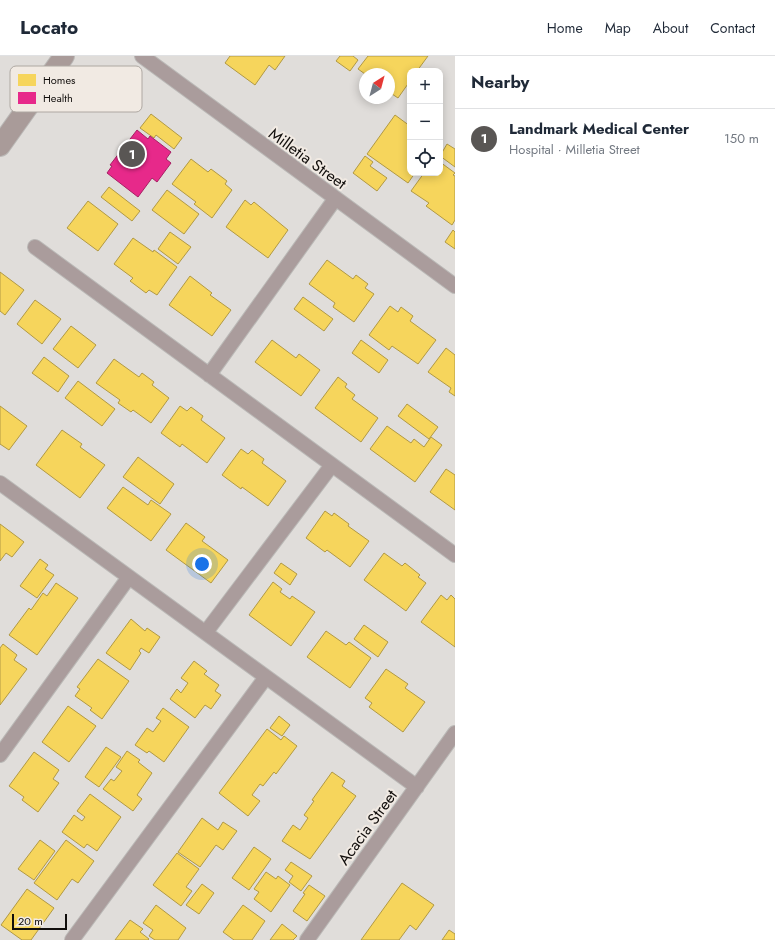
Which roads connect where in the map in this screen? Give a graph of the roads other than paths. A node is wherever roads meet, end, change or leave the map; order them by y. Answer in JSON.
{"nodes":[{"id":1,"x":142,"y":56,"type":"edge"},
{"id":2,"x":23,"y":112,"type":"edge"},
{"id":3,"x":0,"y":146,"type":"edge"},
{"id":4,"x":335,"y":199,"type":"junction"},
{"id":5,"x":35,"y":247,"type":"dead end"},
{"id":6,"x":455,"y":286,"type":"edge"},
{"id":7,"x":209,"y":375,"type":"junction"},
{"id":8,"x":332,"y":465,"type":"junction"},
{"id":9,"x":0,"y":483,"type":"edge"},
{"id":10,"x":455,"y":555,"type":"edge"},
{"id":11,"x":130,"y":577,"type":"junction"},
{"id":12,"x":206,"y":632,"type":"junction"},
{"id":13,"x":266,"y":677,"type":"junction"},
{"id":14,"x":455,"y":734,"type":"edge"},
{"id":15,"x":0,"y":754,"type":"edge"},
{"id":16,"x":417,"y":787,"type":"junction"},
{"id":17,"x":72,"y":940,"type":"edge"},
{"id":18,"x":307,"y":940,"type":"edge"}],
"edges":[{"from":1,"to":4,"type":"street","name":"Milletia Street"},
{"from":2,"to":3,"type":"main road"},
{"from":4,"to":6,"type":"street","name":"Milletia Street"},
{"from":4,"to":7,"type":"street"},
{"from":5,"to":7,"type":"street"},
{"from":7,"to":8,"type":"street"},
{"from":8,"to":10,"type":"street"},
{"from":8,"to":12,"type":"street"},
{"from":9,"to":11,"type":"street"},
{"from":11,"to":12,"type":"street"},
{"from":11,"to":15,"type":"street"},
{"from":12,"to":13,"type":"street"},
{"from":13,"to":16,"type":"street"},
{"from":13,"to":17,"type":"street"},
{"from":14,"to":16,"type":"street","name":"Acacia Street"},
{"from":16,"to":18,"type":"street","name":"Acacia Street"}]}
